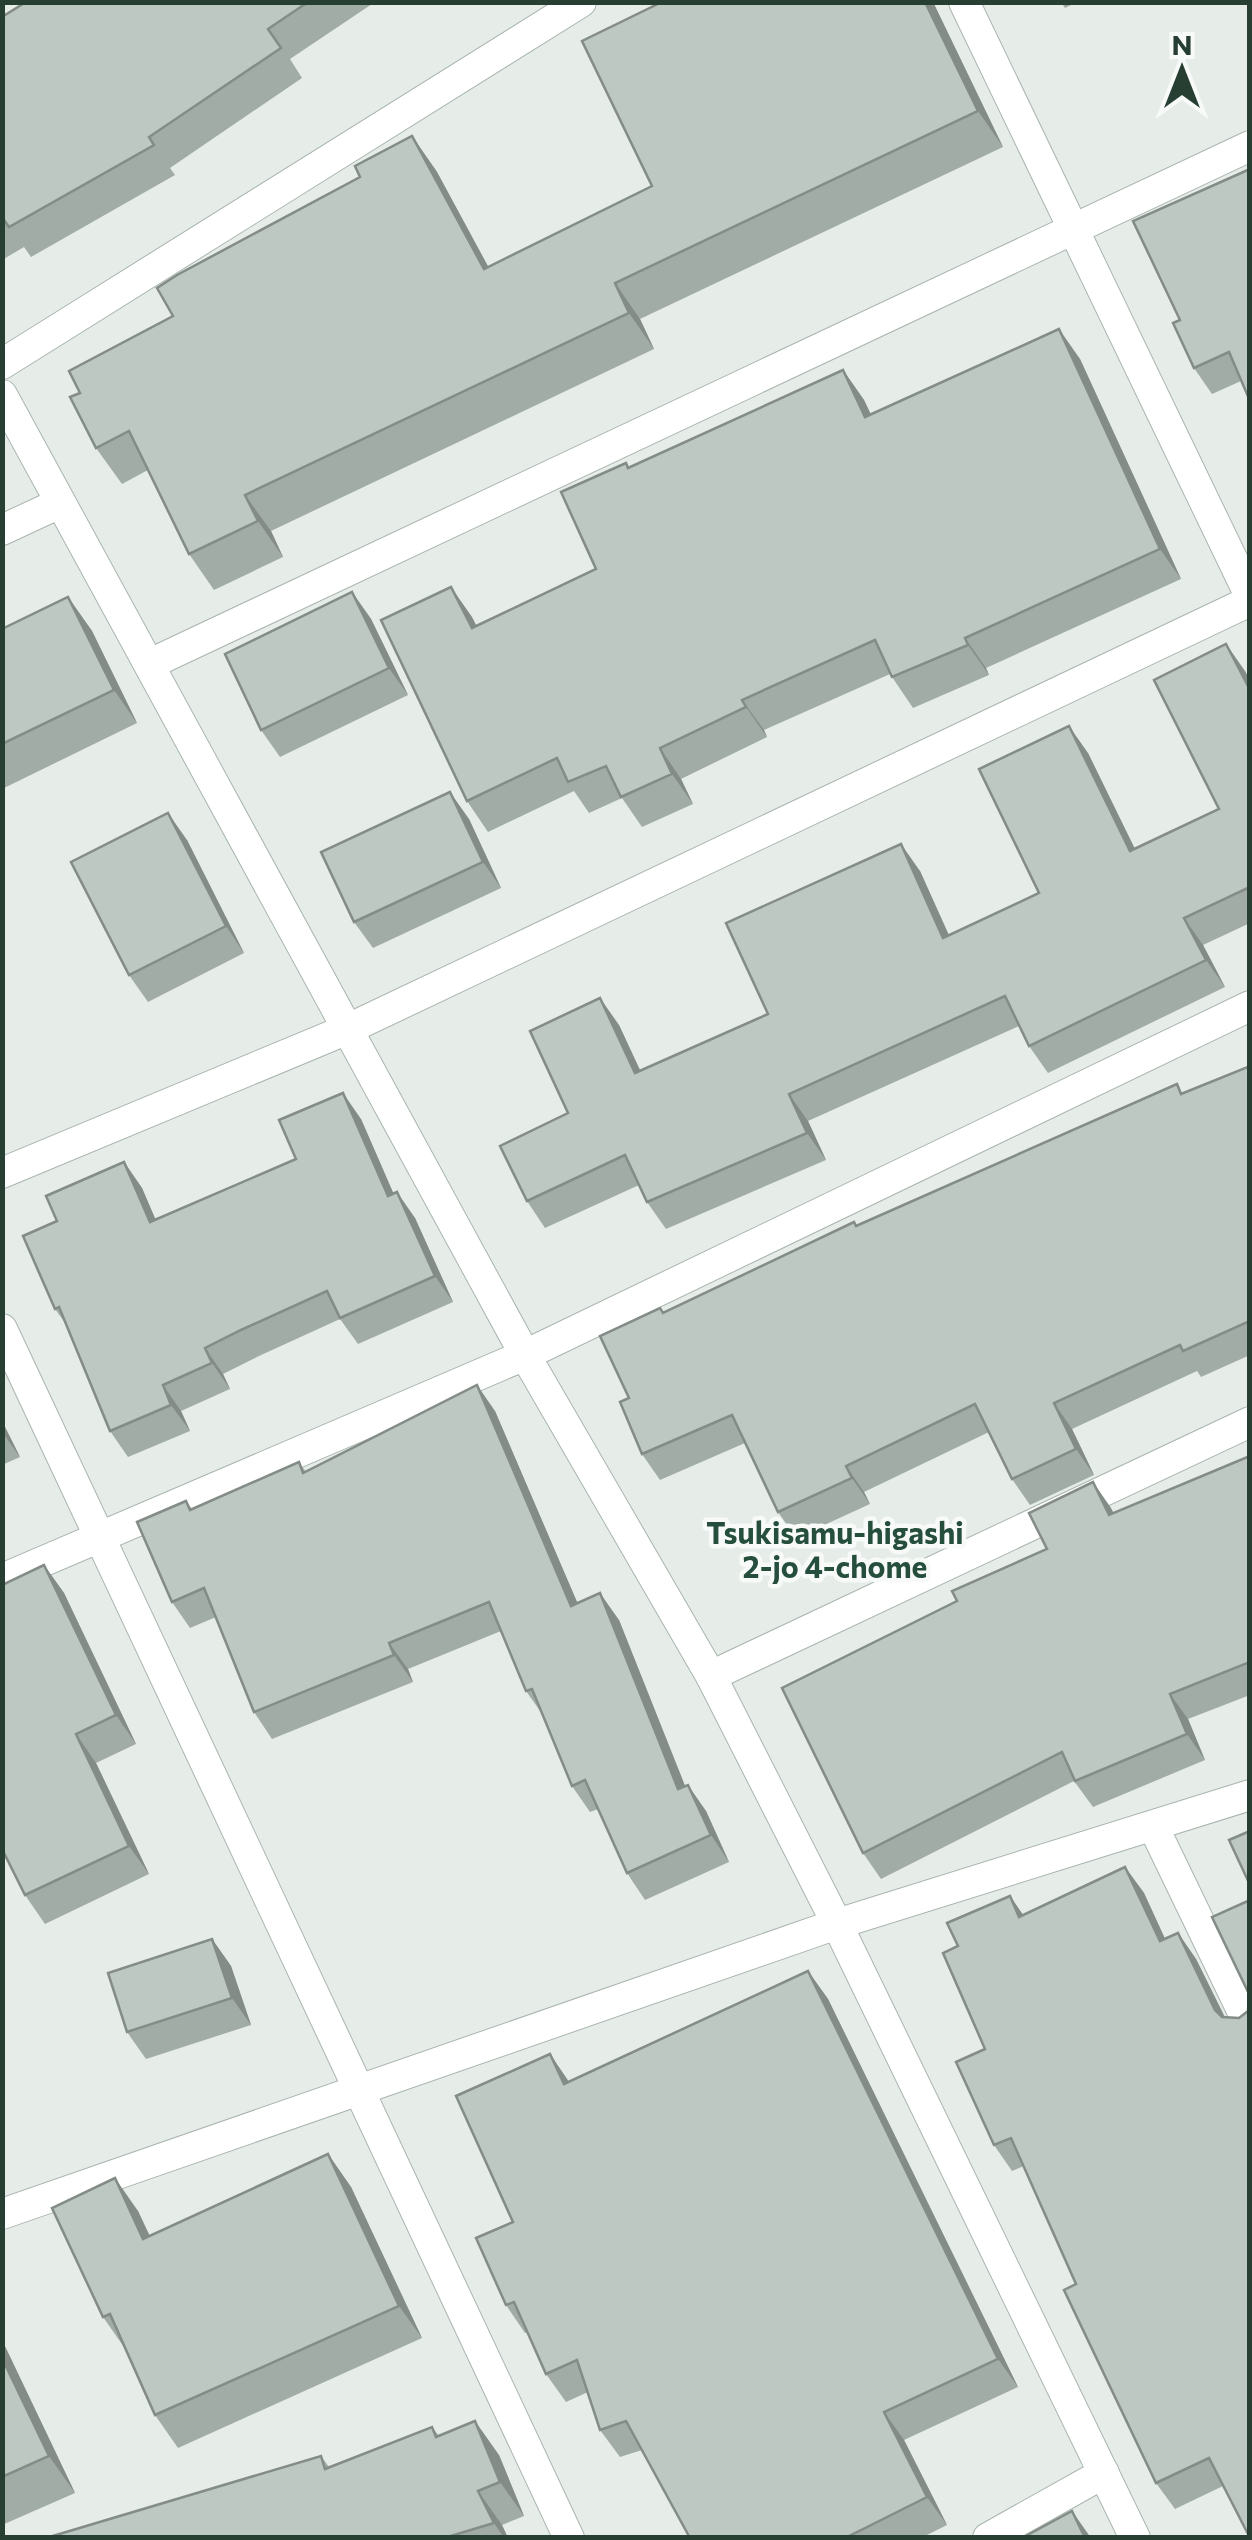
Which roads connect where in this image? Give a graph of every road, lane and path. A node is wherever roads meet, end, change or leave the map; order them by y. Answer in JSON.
{"nodes":[{"id":1,"x":581,"y":2,"type":"edge"},
{"id":2,"x":964,"y":2,"type":"edge"},
{"id":3,"x":1250,"y":146,"type":"edge"},
{"id":4,"x":1075,"y":232,"type":"junction"},
{"id":5,"x":2,"y":364,"type":"edge"},
{"id":6,"x":2,"y":394,"type":"edge"},
{"id":7,"x":60,"y":504,"type":"junction"},
{"id":8,"x":2,"y":530,"type":"edge"},
{"id":9,"x":1250,"y":598,"type":"edge"},
{"id":10,"x":152,"y":663,"type":"junction"},
{"id":11,"x":1250,"y":1006,"type":"edge"},
{"id":12,"x":348,"y":1030,"type":"junction"},
{"id":13,"x":2,"y":1173,"type":"edge"},
{"id":14,"x":2,"y":1329,"type":"edge"},
{"id":15,"x":526,"y":1355,"type":"junction"},
{"id":16,"x":1250,"y":1422,"type":"edge"},
{"id":17,"x":98,"y":1538,"type":"junction"},
{"id":18,"x":2,"y":1579,"type":"edge"},
{"id":19,"x":711,"y":1676,"type":"junction"},
{"id":20,"x":1250,"y":1795,"type":"edge"},
{"id":21,"x":1154,"y":1828,"type":"junction"},
{"id":22,"x":837,"y":1924,"type":"junction"},
{"id":23,"x":1250,"y":2027,"type":"edge"},
{"id":24,"x":358,"y":2092,"type":"junction"},
{"id":25,"x":2,"y":2214,"type":"edge"},
{"id":26,"x":1104,"y":2473,"type":"junction"},
{"id":27,"x":570,"y":2538,"type":"edge"},
{"id":28,"x":988,"y":2538,"type":"edge"},
{"id":29,"x":1136,"y":2538,"type":"edge"}],
"edges":[{"from":1,"to":5,"type":"street"},
{"from":2,"to":4,"type":"street"},
{"from":3,"to":4,"type":"street"},
{"from":4,"to":9,"type":"street"},
{"from":4,"to":10,"type":"street"},
{"from":6,"to":7,"type":"street"},
{"from":7,"to":8,"type":"street"},
{"from":7,"to":10,"type":"street"},
{"from":9,"to":12,"type":"street"},
{"from":10,"to":12,"type":"street"},
{"from":11,"to":15,"type":"street"},
{"from":12,"to":13,"type":"street"},
{"from":12,"to":15,"type":"street"},
{"from":14,"to":17,"type":"street"},
{"from":15,"to":17,"type":"street"},
{"from":15,"to":19,"type":"street"},
{"from":16,"to":19,"type":"street"},
{"from":17,"to":18,"type":"street"},
{"from":17,"to":24,"type":"street"},
{"from":19,"to":22,"type":"street"},
{"from":20,"to":21,"type":"street"},
{"from":21,"to":22,"type":"street"},
{"from":21,"to":23,"type":"street"},
{"from":22,"to":24,"type":"street"},
{"from":22,"to":26,"type":"street"},
{"from":24,"to":25,"type":"street"},
{"from":24,"to":27,"type":"street"},
{"from":26,"to":28,"type":"street"},
{"from":26,"to":29,"type":"street"}]}
